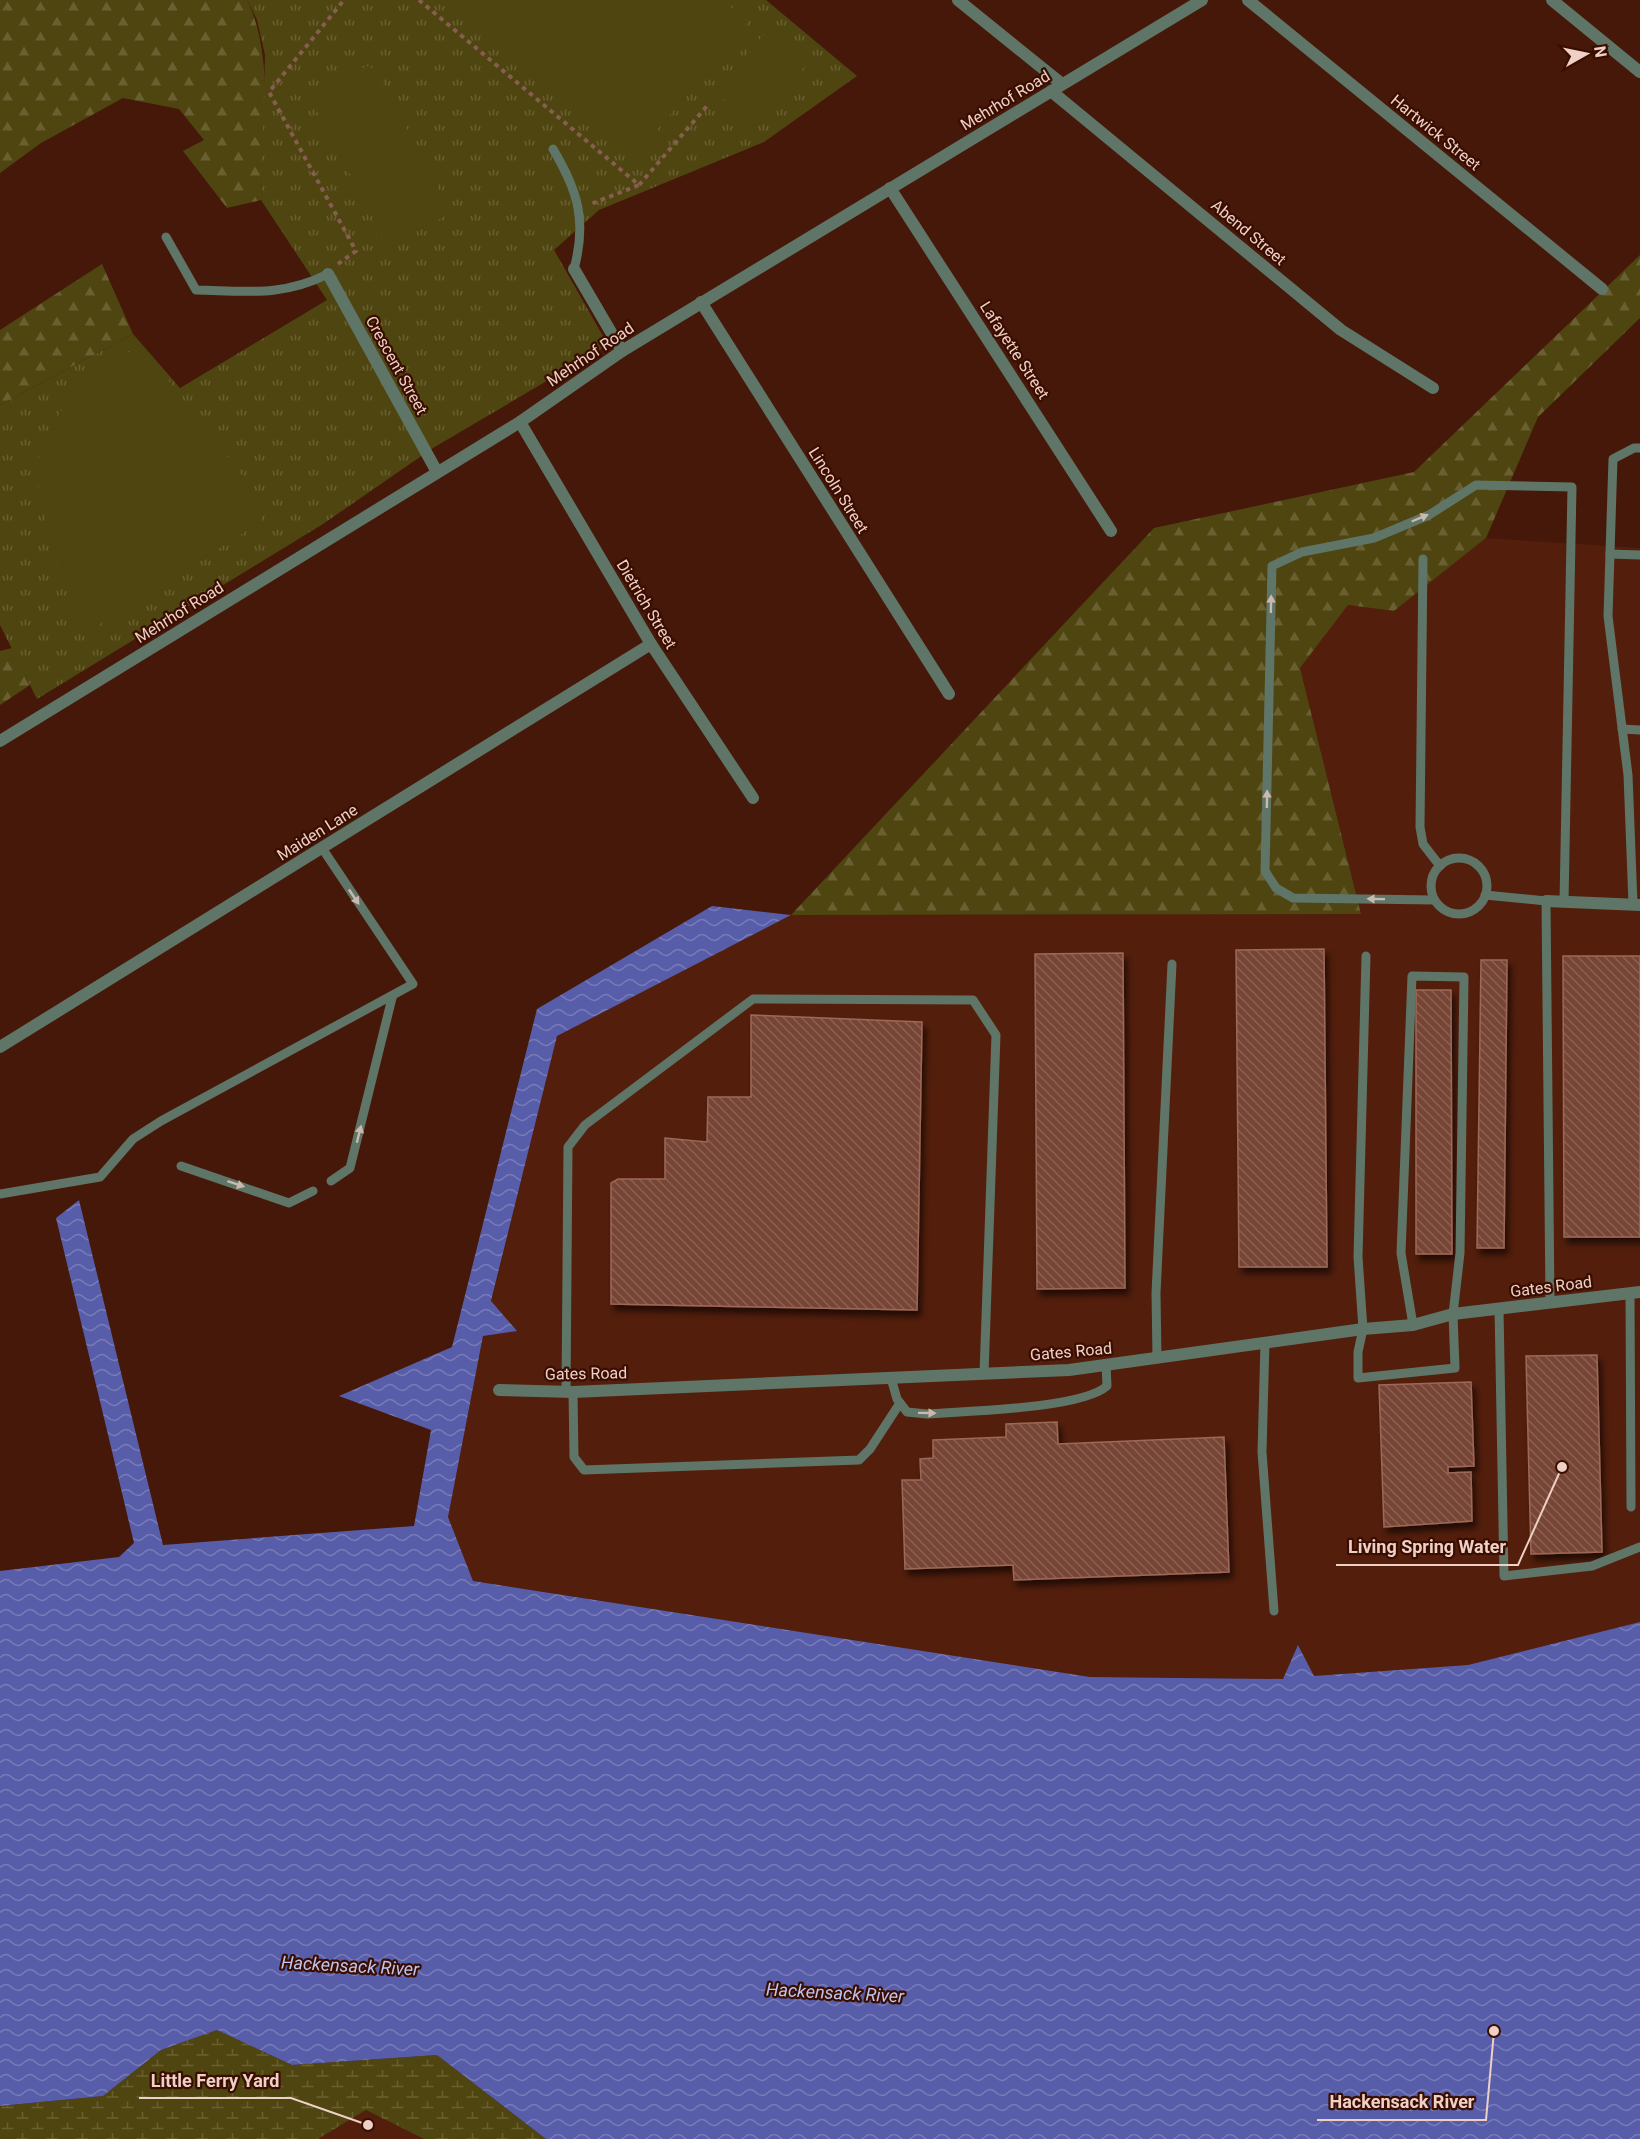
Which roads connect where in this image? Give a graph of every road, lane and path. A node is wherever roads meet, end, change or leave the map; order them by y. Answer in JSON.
{"nodes":[{"id":1,"x":344,"y":0,"type":"edge"},
{"id":2,"x":419,"y":0,"type":"edge"},
{"id":3,"x":958,"y":0,"type":"edge"},
{"id":4,"x":1202,"y":0,"type":"edge"},
{"id":5,"x":1248,"y":0,"type":"edge"},
{"id":6,"x":1552,"y":0,"type":"edge"},
{"id":7,"x":1640,"y":72,"type":"edge"},
{"id":8,"x":1057,"y":87,"type":"junction"},
{"id":9,"x":707,"y":106,"type":"dead end"},
{"id":10,"x":553,"y":149,"type":"dead end"},
{"id":11,"x":639,"y":185,"type":"junction"},
{"id":12,"x":891,"y":188,"type":"junction"},
{"id":13,"x":579,"y":207,"type":"junction"},
{"id":14,"x":166,"y":237,"type":"dead end"},
{"id":15,"x":574,"y":269,"type":"joint"},
{"id":16,"x":328,"y":274,"type":"junction"},
{"id":17,"x":1602,"y":289,"type":"dead end"},
{"id":18,"x":701,"y":302,"type":"junction"},
{"id":19,"x":622,"y":351,"type":"junction"},
{"id":20,"x":1433,"y":388,"type":"dead end"},
{"id":21,"x":520,"y":422,"type":"junction"},
{"id":22,"x":1640,"y":448,"type":"edge"},
{"id":23,"x":437,"y":472,"type":"junction"},
{"id":24,"x":1111,"y":531,"type":"dead end"},
{"id":25,"x":1610,"y":554,"type":"junction"},
{"id":26,"x":1640,"y":555,"type":"edge"},
{"id":27,"x":1424,"y":559,"type":"dead end"},
{"id":28,"x":651,"y":644,"type":"junction"},
{"id":29,"x":949,"y":694,"type":"dead end"},
{"id":30,"x":1622,"y":729,"type":"junction"},
{"id":31,"x":1640,"y":730,"type":"edge"},
{"id":32,"x":0,"y":741,"type":"edge"},
{"id":33,"x":753,"y":798,"type":"dead end"},
{"id":34,"x":322,"y":848,"type":"junction"},
{"id":35,"x":1440,"y":866,"type":"junction"},
{"id":36,"x":1485,"y":895,"type":"junction"},
{"id":37,"x":1434,"y":900,"type":"junction"},
{"id":38,"x":1546,"y":901,"type":"junction"},
{"id":39,"x":1564,"y":902,"type":"junction"},
{"id":40,"x":1636,"y":904,"type":"edge"},
{"id":41,"x":1366,"y":956,"type":"dead end"},
{"id":42,"x":1172,"y":964,"type":"dead end"},
{"id":43,"x":392,"y":998,"type":"junction"},
{"id":44,"x":0,"y":1047,"type":"edge"},
{"id":45,"x":181,"y":1166,"type":"dead end"},
{"id":46,"x":331,"y":1181,"type":"dead end"},
{"id":47,"x":313,"y":1191,"type":"dead end"},
{"id":48,"x":0,"y":1194,"type":"edge"},
{"id":49,"x":1635,"y":1293,"type":"edge"},
{"id":50,"x":1550,"y":1302,"type":"junction"},
{"id":51,"x":1499,"y":1309,"type":"junction"},
{"id":52,"x":1453,"y":1314,"type":"junction"},
{"id":53,"x":1413,"y":1325,"type":"junction"},
{"id":54,"x":1363,"y":1329,"type":"junction"},
{"id":55,"x":1265,"y":1342,"type":"junction"},
{"id":56,"x":1157,"y":1358,"type":"junction"},
{"id":57,"x":1106,"y":1365,"type":"junction"},
{"id":58,"x":984,"y":1374,"type":"junction"},
{"id":59,"x":891,"y":1378,"type":"junction"},
{"id":60,"x":499,"y":1390,"type":"dead end"},
{"id":61,"x":570,"y":1392,"type":"junction"},
{"id":62,"x":900,"y":1403,"type":"junction"},
{"id":63,"x":1631,"y":1507,"type":"dead end"},
{"id":64,"x":1640,"y":1547,"type":"edge"},
{"id":65,"x":1274,"y":1611,"type":"dead end"}],
"edges":[{"from":1,"to":16,"type":"path"},
{"from":2,"to":11,"type":"path"},
{"from":3,"to":8,"type":"street","name":"Abend Street"},
{"from":4,"to":8,"type":"street","name":"Mehrhof Road"},
{"from":5,"to":17,"type":"street","name":"Hartwick Street"},
{"from":6,"to":7,"type":"street"},
{"from":8,"to":12,"type":"street","name":"Mehrhof Road"},
{"from":8,"to":20,"type":"street","name":"Abend Street"},
{"from":9,"to":11,"type":"path"},
{"from":10,"to":13,"type":"lane"},
{"from":11,"to":13,"type":"path"},
{"from":12,"to":18,"type":"street","name":"Mehrhof Road"},
{"from":12,"to":24,"type":"street","name":"Lafayette Street"},
{"from":13,"to":15,"type":"lane"},
{"from":14,"to":16,"type":"lane"},
{"from":15,"to":19,"type":"street"},
{"from":16,"to":23,"type":"street","name":"Crescent Street"},
{"from":18,"to":19,"type":"street","name":"Mehrhof Road"},
{"from":18,"to":29,"type":"street","name":"Lincoln Street"},
{"from":19,"to":21,"type":"street","name":"Mehrhof Road"},
{"from":21,"to":23,"type":"street","name":"Mehrhof Road"},
{"from":21,"to":28,"type":"street","name":"Dietrich Street"},
{"from":22,"to":25,"type":"lane"},
{"from":23,"to":32,"type":"street","name":"Mehrhof Road"},
{"from":25,"to":26,"type":"lane"},
{"from":25,"to":30,"type":"lane"},
{"from":27,"to":35,"type":"lane"},
{"from":28,"to":33,"type":"street","name":"Dietrich Street"},
{"from":28,"to":34,"type":"street","name":"Maiden Lane"},
{"from":30,"to":31,"type":"lane"},
{"from":30,"to":40,"type":"lane"},
{"from":34,"to":43,"type":"lane","one_way":true},
{"from":34,"to":44,"type":"street","name":"Maiden Lane"},
{"from":35,"to":36,"type":"lane"},
{"from":35,"to":37,"type":"lane"},
{"from":36,"to":37,"type":"lane"},
{"from":36,"to":38,"type":"lane"},
{"from":37,"to":39,"type":"lane","one_way":true},
{"from":38,"to":39,"type":"street"},
{"from":38,"to":50,"type":"lane"},
{"from":39,"to":40,"type":"street"},
{"from":41,"to":54,"type":"lane"},
{"from":42,"to":56,"type":"lane"},
{"from":46,"to":43,"type":"lane","one_way":true},
{"from":43,"to":48,"type":"lane"},
{"from":45,"to":47,"type":"lane","one_way":true},
{"from":49,"to":50,"type":"street","name":"Gates Road"},
{"from":49,"to":63,"type":"lane"},
{"from":50,"to":51,"type":"street","name":"Gates Road"},
{"from":51,"to":52,"type":"street","name":"Gates Road"},
{"from":51,"to":64,"type":"lane"},
{"from":52,"to":53,"type":"street","name":"Gates Road"},
{"from":52,"to":53,"type":"lane"},
{"from":52,"to":54,"type":"lane"},
{"from":53,"to":54,"type":"street","name":"Gates Road"},
{"from":54,"to":55,"type":"street","name":"Gates Road"},
{"from":55,"to":56,"type":"street","name":"Gates Road"},
{"from":55,"to":65,"type":"lane"},
{"from":56,"to":57,"type":"street","name":"Gates Road"},
{"from":57,"to":58,"type":"street","name":"Gates Road"},
{"from":62,"to":57,"type":"lane","one_way":true},
{"from":58,"to":59,"type":"street","name":"Gates Road"},
{"from":58,"to":61,"type":"lane"},
{"from":59,"to":61,"type":"street","name":"Gates Road"},
{"from":59,"to":62,"type":"lane"},
{"from":60,"to":61,"type":"street","name":"Gates Road"},
{"from":61,"to":62,"type":"lane"}]}
